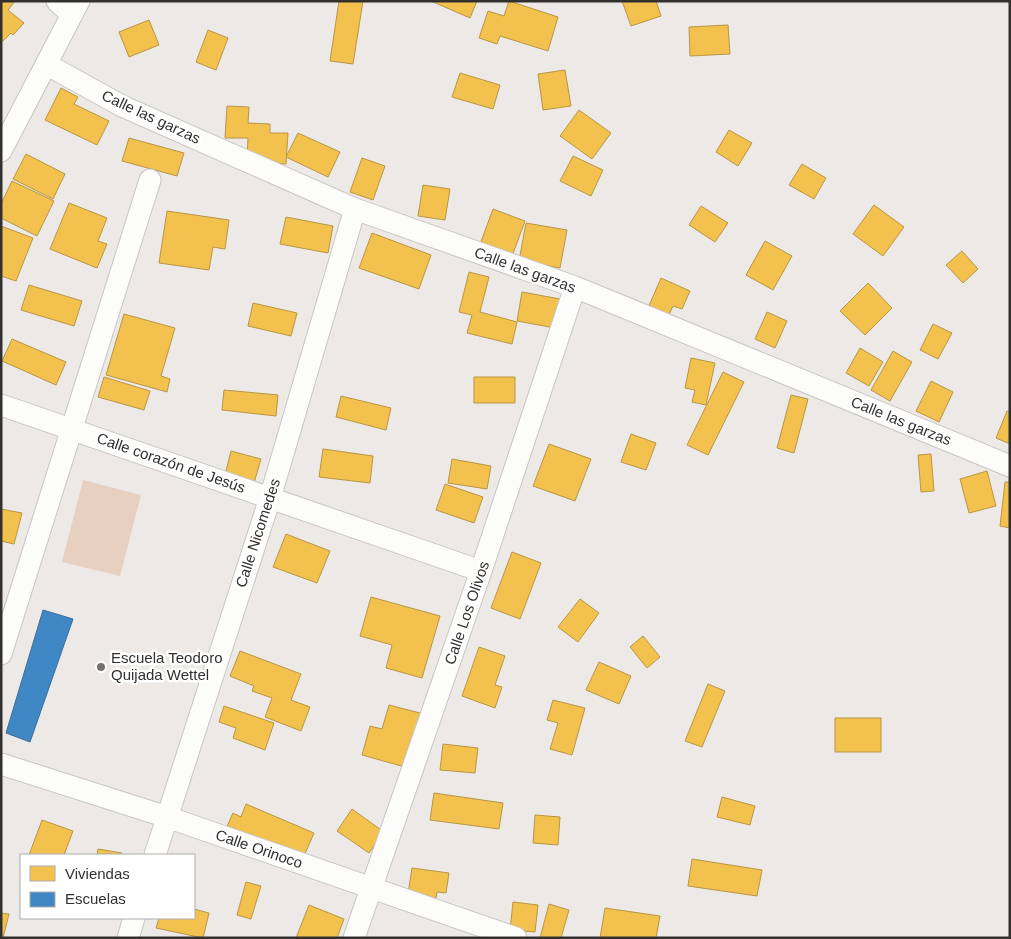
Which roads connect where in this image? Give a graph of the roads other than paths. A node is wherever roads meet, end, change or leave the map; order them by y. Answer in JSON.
{"nodes":[{"id":1,"x":69,"y":6,"type":"edge"},
{"id":2,"x":46,"y":64,"type":"junction"},
{"id":3,"x":1,"y":151,"type":"edge"},
{"id":4,"x":150,"y":180,"type":"dead end"},
{"id":5,"x":355,"y":209,"type":"junction"},
{"id":6,"x":575,"y":288,"type":"junction"},
{"id":7,"x":1,"y":405,"type":"edge"},
{"id":8,"x":72,"y":429,"type":"junction"},
{"id":9,"x":1010,"y":466,"type":"edge"},
{"id":10,"x":270,"y":498,"type":"junction"},
{"id":11,"x":481,"y":572,"type":"junction"},
{"id":12,"x":1,"y":654,"type":"edge"},
{"id":13,"x":1,"y":764,"type":"edge"},
{"id":14,"x":167,"y":817,"type":"junction"},
{"id":15,"x":154,"y":854,"type":"edge"},
{"id":16,"x":371,"y":888,"type":"junction"},
{"id":17,"x":134,"y":919,"type":"edge"},
{"id":18,"x":128,"y":938,"type":"edge"},
{"id":19,"x":354,"y":938,"type":"edge"},
{"id":20,"x":516,"y":938,"type":"edge"}],
"edges":[{"from":1,"to":2,"type":"street"},
{"from":2,"to":3,"type":"street"},
{"from":2,"to":5,"type":"street","name":"Calle las garzas"},
{"from":4,"to":8,"type":"street"},
{"from":5,"to":6,"type":"street","name":"Calle las garzas"},
{"from":5,"to":10,"type":"street","name":"Calle Nicomedes"},
{"from":6,"to":9,"type":"street","name":"Calle las garzas"},
{"from":6,"to":11,"type":"street","name":"Calle Los Olivos"},
{"from":7,"to":8,"type":"street","name":"Calle corazón de Jesús"},
{"from":8,"to":10,"type":"street","name":"Calle corazón de Jesús"},
{"from":8,"to":12,"type":"street"},
{"from":10,"to":11,"type":"street","name":"Calle corazón de Jesús"},
{"from":10,"to":14,"type":"street","name":"Calle Nicomedes"},
{"from":11,"to":16,"type":"street","name":"Calle Los Olivos"},
{"from":13,"to":14,"type":"street","name":"Calle Orinoco"},
{"from":14,"to":15,"type":"street","name":"Calle Nicomedes"},
{"from":14,"to":16,"type":"street","name":"Calle Orinoco"},
{"from":16,"to":19,"type":"street","name":"Calle Los Olivos"},
{"from":16,"to":20,"type":"street","name":"Calle Orinoco"},
{"from":17,"to":18,"type":"street"}]}
